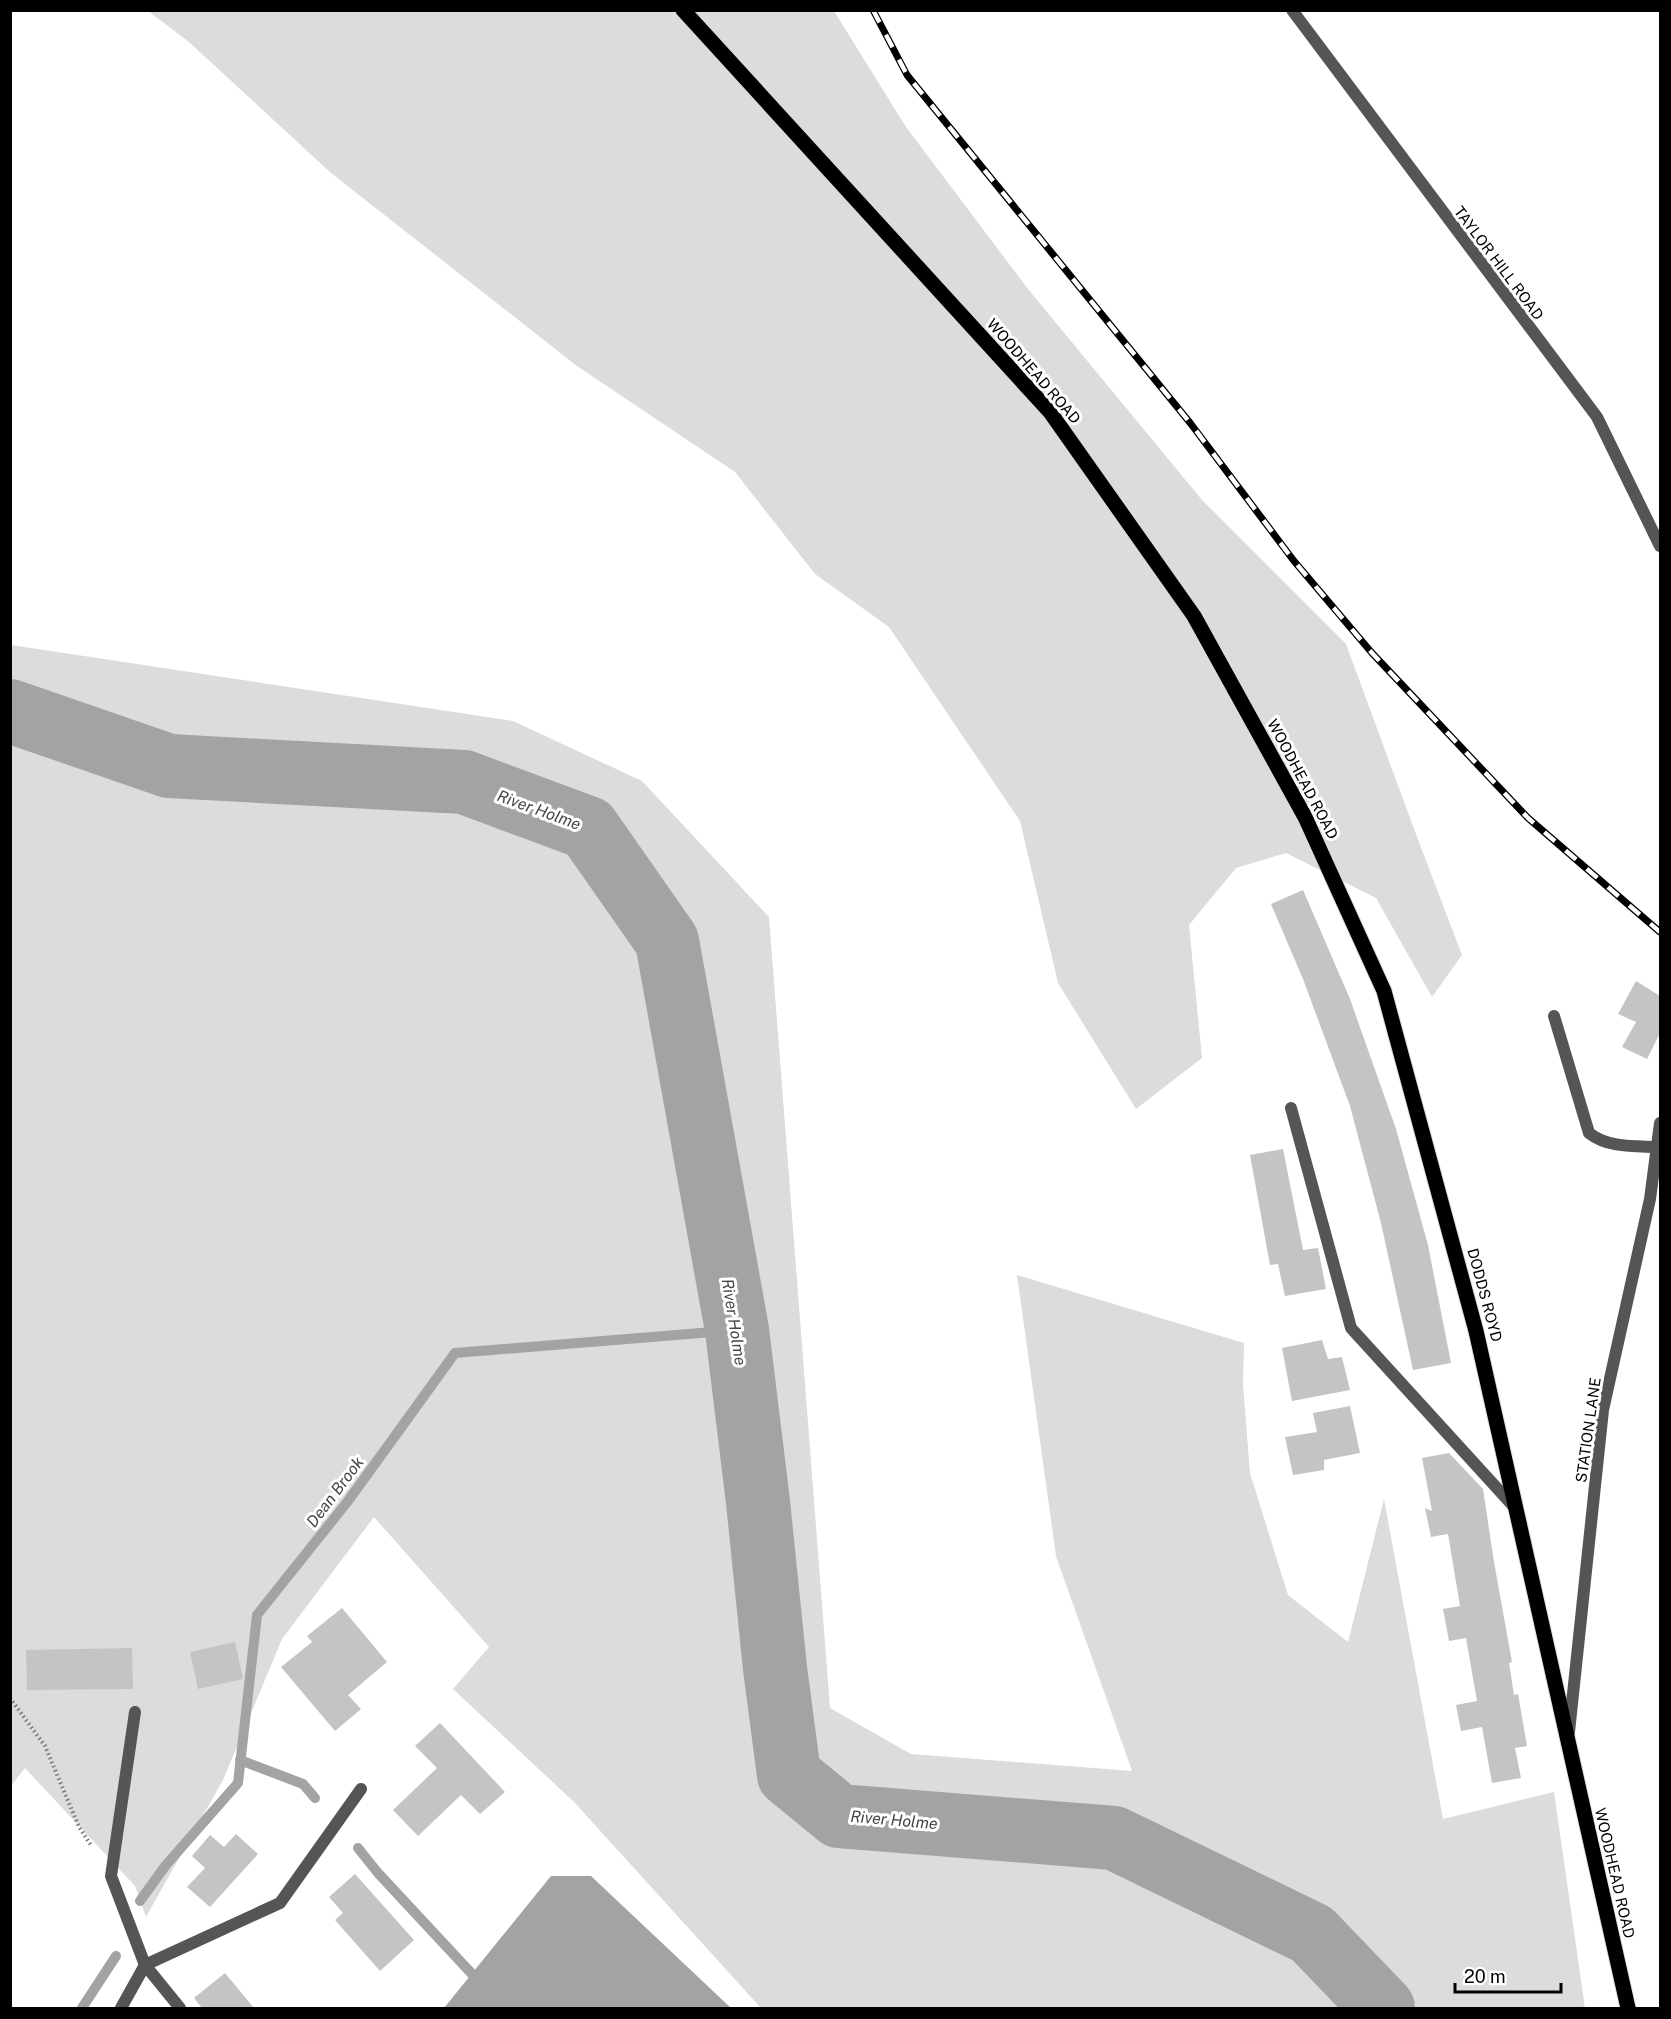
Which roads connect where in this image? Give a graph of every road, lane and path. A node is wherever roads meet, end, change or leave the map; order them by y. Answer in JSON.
{"nodes":[{"id":1,"x":683,"y":10,"type":"edge"},
{"id":2,"x":1292,"y":10,"type":"edge"},
{"id":3,"x":1660,"y":546,"type":"edge"},
{"id":4,"x":1327,"y":867,"type":"joint"},
{"id":5,"x":1554,"y":1016,"type":"dead end"},
{"id":6,"x":1291,"y":1108,"type":"dead end"},
{"id":7,"x":1660,"y":1124,"type":"edge"},
{"id":8,"x":1657,"y":1148,"type":"junction"},
{"id":9,"x":1517,"y":1510,"type":"junction"},
{"id":10,"x":10,"y":1698,"type":"edge"},
{"id":11,"x":135,"y":1712,"type":"dead end"},
{"id":12,"x":1568,"y":1745,"type":"junction"},
{"id":13,"x":361,"y":1789,"type":"dead end"},
{"id":14,"x":111,"y":1876,"type":"junction"},
{"id":15,"x":145,"y":1965,"type":"junction"},
{"id":16,"x":121,"y":2008,"type":"edge"},
{"id":17,"x":180,"y":2008,"type":"edge"},
{"id":18,"x":1628,"y":2008,"type":"edge"}],
"edges":[{"from":1,"to":4,"type":"main road","name":"WOODHEAD ROAD"},
{"from":2,"to":3,"type":"street","name":"TAYLOR HILL ROAD"},
{"from":4,"to":9,"type":"main road","name":"DODDS ROYD"},
{"from":5,"to":8,"type":"street"},
{"from":6,"to":9,"type":"street"},
{"from":7,"to":8,"type":"street","name":"STATION LANE"},
{"from":8,"to":12,"type":"street","name":"STATION LANE"},
{"from":9,"to":12,"type":"main road","name":"DODDS ROYD"},
{"from":10,"to":14,"type":"path"},
{"from":11,"to":14,"type":"street"},
{"from":12,"to":18,"type":"main road","name":"WOODHEAD ROAD"},
{"from":13,"to":15,"type":"street"},
{"from":14,"to":15,"type":"street"},
{"from":15,"to":16,"type":"street"},
{"from":15,"to":17,"type":"street"}]}
